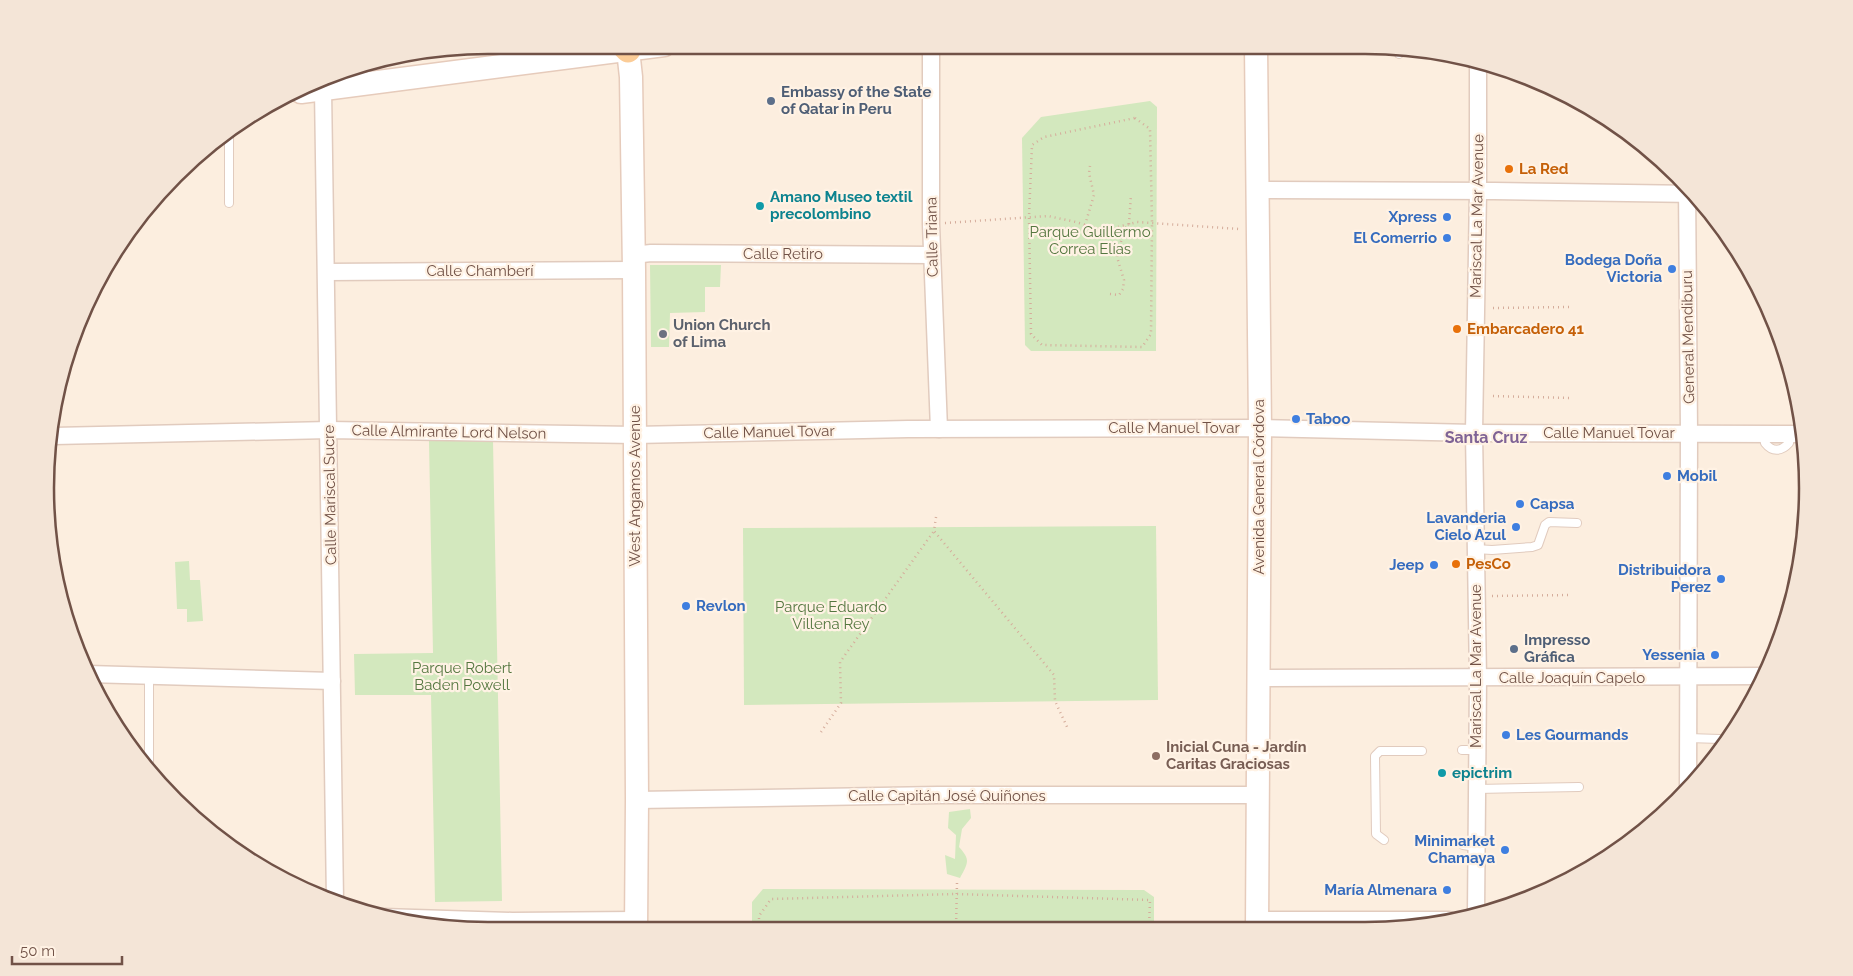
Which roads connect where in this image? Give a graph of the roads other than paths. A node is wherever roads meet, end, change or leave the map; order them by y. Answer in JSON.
{"nodes":[{"id":1,"x":577,"y":54,"type":"edge"},
{"id":2,"x":626,"y":54,"type":"edge"},
{"id":3,"x":931,"y":54,"type":"edge"},
{"id":4,"x":1256,"y":54,"type":"edge"},
{"id":5,"x":1478,"y":69,"type":"edge"},
{"id":6,"x":326,"y":85,"type":"edge"},
{"id":7,"x":321,"y":87,"type":"edge"},
{"id":8,"x":230,"y":139,"type":"edge"},
{"id":9,"x":1257,"y":190,"type":"junction"},
{"id":10,"x":1478,"y":191,"type":"junction"},
{"id":11,"x":1681,"y":191,"type":"edge"},
{"id":12,"x":1690,"y":201,"type":"edge"},
{"id":13,"x":229,"y":203,"type":"dead end"},
{"id":14,"x":932,"y":255,"type":"junction"},
{"id":15,"x":634,"y":263,"type":"junction"},
{"id":16,"x":327,"y":272,"type":"junction"},
{"id":17,"x":1260,"y":428,"type":"junction"},
{"id":18,"x":939,"y":429,"type":"junction"},
{"id":19,"x":329,"y":430,"type":"junction"},
{"id":20,"x":1474,"y":432,"type":"junction"},
{"id":21,"x":1689,"y":432,"type":"junction"},
{"id":22,"x":1796,"y":434,"type":"edge"},
{"id":23,"x":634,"y":435,"type":"junction"},
{"id":24,"x":57,"y":436,"type":"edge"},
{"id":25,"x":1577,"y":523,"type":"dead end"},
{"id":26,"x":1475,"y":549,"type":"junction"},
{"id":27,"x":96,"y":674,"type":"edge"},
{"id":28,"x":150,"y":676,"type":"junction"},
{"id":29,"x":1756,"y":676,"type":"edge"},
{"id":30,"x":1258,"y":678,"type":"junction"},
{"id":31,"x":1478,"y":678,"type":"junction"},
{"id":32,"x":1689,"y":678,"type":"junction"},
{"id":33,"x":332,"y":681,"type":"junction"},
{"id":34,"x":1688,"y":738,"type":"junction"},
{"id":35,"x":1720,"y":739,"type":"dead end"},
{"id":36,"x":1422,"y":751,"type":"dead end"},
{"id":37,"x":149,"y":759,"type":"edge"},
{"id":38,"x":1691,"y":774,"type":"edge"},
{"id":39,"x":1580,"y":787,"type":"dead end"},
{"id":40,"x":1477,"y":789,"type":"junction"},
{"id":41,"x":1258,"y":795,"type":"junction"},
{"id":42,"x":637,"y":800,"type":"junction"},
{"id":43,"x":1384,"y":840,"type":"dead end"},
{"id":44,"x":335,"y":894,"type":"edge"},
{"id":45,"x":1475,"y":907,"type":"edge"},
{"id":46,"x":434,"y":919,"type":"edge"},
{"id":47,"x":1382,"y":921,"type":"edge"},
{"id":48,"x":543,"y":922,"type":"edge"},
{"id":49,"x":636,"y":922,"type":"edge"},
{"id":50,"x":1257,"y":922,"type":"edge"},
{"id":51,"x":1353,"y":922,"type":"edge"}],
"edges":[{"from":1,"to":6,"type":"street"},
{"from":2,"to":15,"type":"street","name":"West Angamos Avenue"},
{"from":3,"to":14,"type":"street","name":"Calle Triana"},
{"from":4,"to":9,"type":"street","name":"Avenida General Córdova"},
{"from":5,"to":10,"type":"street","name":"Mariscal La Mar Avenue"},
{"from":7,"to":16,"type":"street","name":"Calle Mariscal Sucre"},
{"from":8,"to":13,"type":"lane"},
{"from":9,"to":10,"type":"street"},
{"from":9,"to":17,"type":"street","name":"Avenida General Córdova"},
{"from":10,"to":11,"type":"street"},
{"from":10,"to":20,"type":"street","name":"Mariscal La Mar Avenue"},
{"from":12,"to":21,"type":"street","name":"General Mendiburu"},
{"from":14,"to":15,"type":"street","name":"Calle Retiro"},
{"from":14,"to":18,"type":"street","name":"Calle Triana"},
{"from":15,"to":16,"type":"street","name":"Calle Chamberí"},
{"from":15,"to":23,"type":"street","name":"West Angamos Avenue"},
{"from":16,"to":19,"type":"street","name":"Calle Mariscal Sucre"},
{"from":17,"to":18,"type":"street","name":"Calle Manuel Tovar"},
{"from":17,"to":20,"type":"street","name":"Calle Manuel Tovar"},
{"from":17,"to":30,"type":"street","name":"Avenida General Córdova"},
{"from":18,"to":23,"type":"street","name":"Calle Manuel Tovar"},
{"from":19,"to":23,"type":"street","name":"Calle Almirante Lord Nelson"},
{"from":19,"to":24,"type":"street","name":"Calle Almirante Lord Nelson"},
{"from":19,"to":33,"type":"street","name":"Calle Mariscal Sucre"},
{"from":20,"to":21,"type":"street","name":"Calle Manuel Tovar"},
{"from":20,"to":26,"type":"street","name":"Mariscal La Mar Avenue"},
{"from":21,"to":22,"type":"street","name":"Calle Manuel Tovar"},
{"from":21,"to":32,"type":"street","name":"General Mendiburu"},
{"from":23,"to":42,"type":"street","name":"West Angamos Avenue"},
{"from":25,"to":26,"type":"lane"},
{"from":26,"to":31,"type":"street","name":"Mariscal La Mar Avenue"},
{"from":27,"to":28,"type":"street"},
{"from":28,"to":33,"type":"street"},
{"from":28,"to":37,"type":"lane"},
{"from":29,"to":32,"type":"street","name":"Calle Joaquín Capelo"},
{"from":30,"to":31,"type":"street","name":"Calle Joaquín Capelo"},
{"from":30,"to":41,"type":"street","name":"Avenida General Córdova"},
{"from":31,"to":32,"type":"street","name":"Calle Joaquín Capelo"},
{"from":31,"to":40,"type":"street","name":"Mariscal La Mar Avenue"},
{"from":32,"to":34,"type":"street","name":"General Mendiburu"},
{"from":33,"to":44,"type":"street","name":"Calle Mariscal Sucre"},
{"from":34,"to":35,"type":"lane"},
{"from":34,"to":38,"type":"street","name":"General Mendiburu"},
{"from":36,"to":43,"type":"lane"},
{"from":39,"to":40,"type":"lane"},
{"from":40,"to":45,"type":"street","name":"Mariscal La Mar Avenue"},
{"from":41,"to":42,"type":"street","name":"Calle Capitán José Quiñones"},
{"from":41,"to":50,"type":"street","name":"Avenida General Córdova"},
{"from":42,"to":49,"type":"street","name":"West Angamos Avenue"},
{"from":46,"to":48,"type":"street"},
{"from":47,"to":51,"type":"street"}]}
